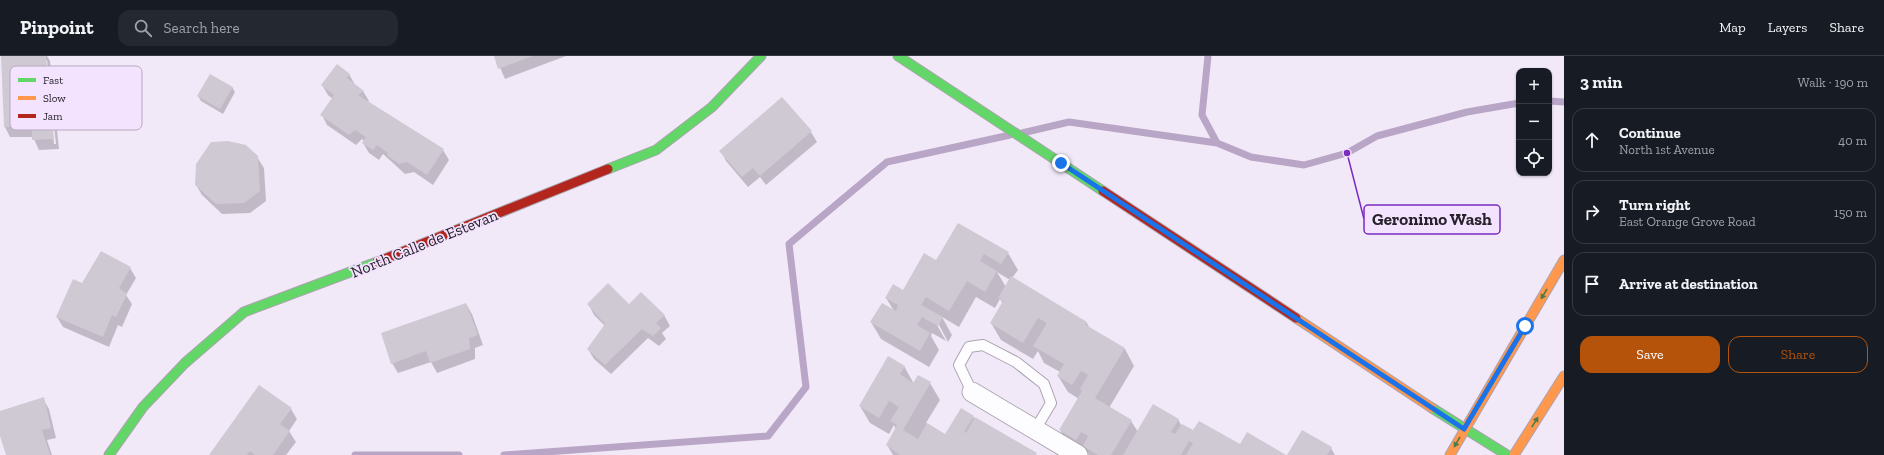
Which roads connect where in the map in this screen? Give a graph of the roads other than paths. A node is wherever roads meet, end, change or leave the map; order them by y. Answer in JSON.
{"nodes":[{"id":1,"x":761,"y":56,"type":"edge"},
{"id":2,"x":898,"y":56,"type":"edge"},
{"id":3,"x":1564,"y":260,"type":"edge"},
{"id":4,"x":1564,"y":376,"type":"edge"},
{"id":5,"x":972,"y":392,"type":"joint"},
{"id":6,"x":1464,"y":429,"type":"junction"},
{"id":7,"x":1035,"y":430,"type":"junction"},
{"id":8,"x":109,"y":455,"type":"edge"},
{"id":9,"x":1078,"y":455,"type":"edge"},
{"id":10,"x":1450,"y":455,"type":"edge"},
{"id":11,"x":1507,"y":455,"type":"edge"},
{"id":12,"x":1514,"y":455,"type":"edge"}],
"edges":[{"from":1,"to":8,"type":"main road","name":"North Calle de Estevan"},
{"from":2,"to":6,"type":"main road"},
{"from":3,"to":6,"type":"main road","one_way":true},
{"from":12,"to":4,"type":"main road","one_way":true},
{"from":5,"to":7,"type":"street"},
{"from":5,"to":7,"type":"lane"},
{"from":6,"to":10,"type":"main road","one_way":true},
{"from":6,"to":11,"type":"main road"},
{"from":7,"to":9,"type":"street"}]}
